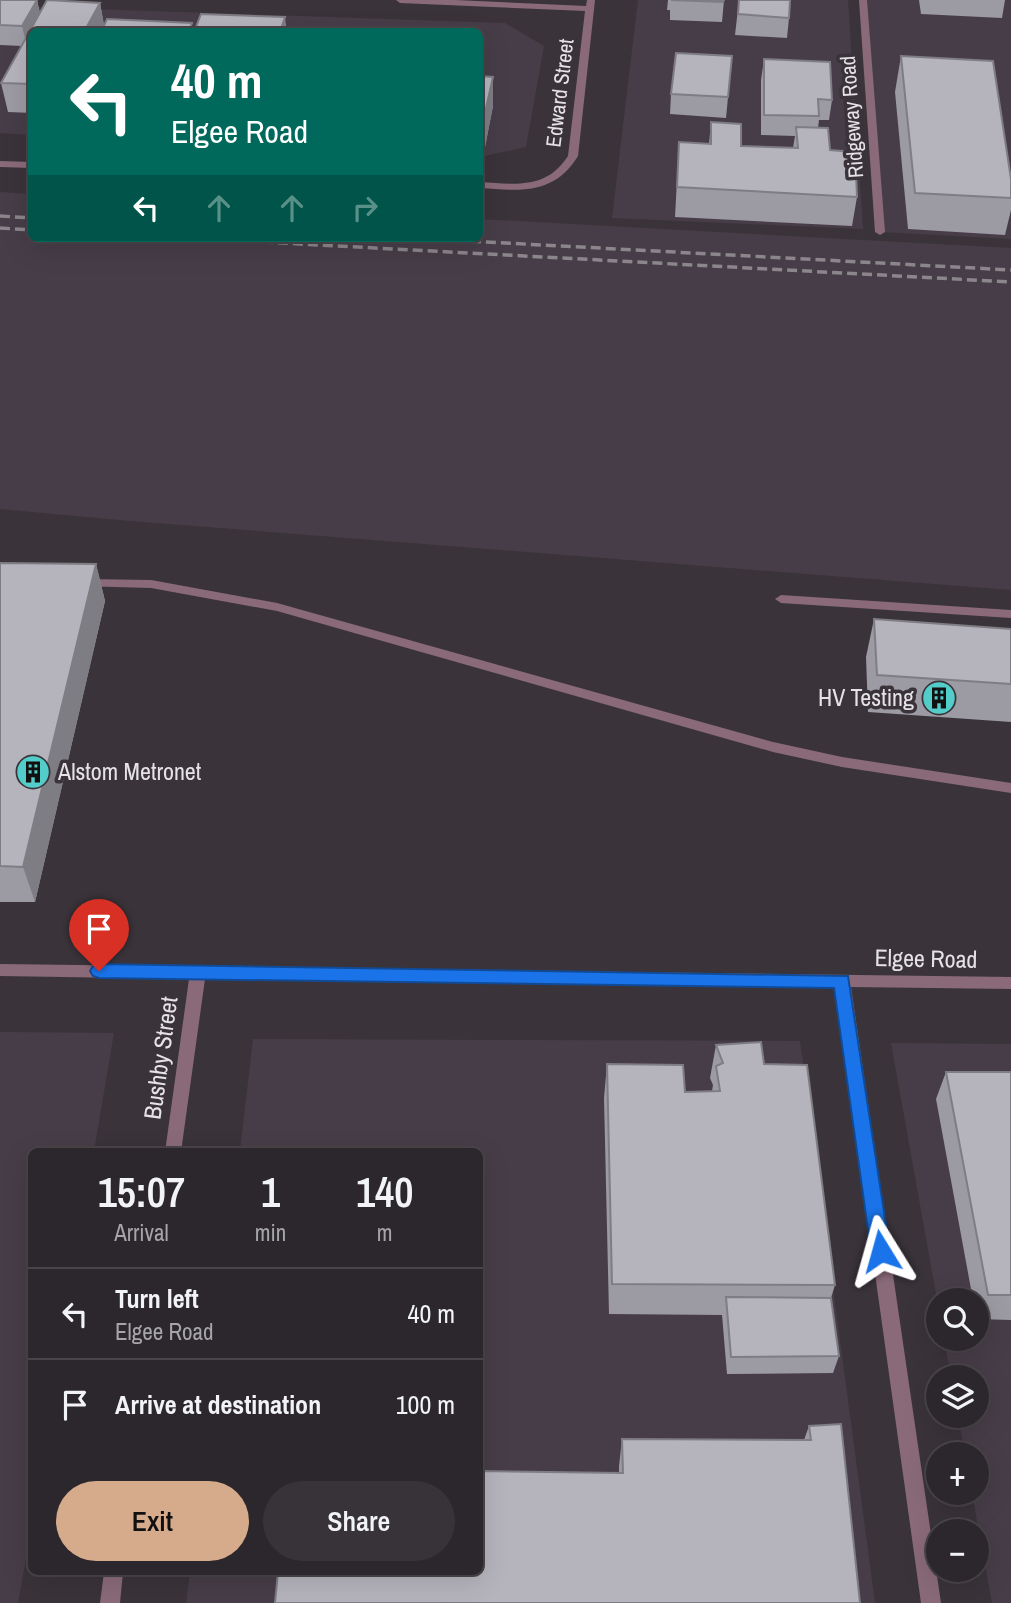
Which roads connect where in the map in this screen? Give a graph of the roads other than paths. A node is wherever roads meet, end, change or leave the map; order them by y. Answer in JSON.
{"nodes":[{"id":1,"x":400,"y":0,"type":"edge"},
{"id":2,"x":863,"y":0,"type":"edge"},
{"id":3,"x":590,"y":4,"type":"edge"},
{"id":4,"x":0,"y":164,"type":"edge"},
{"id":5,"x":28,"y":165,"type":"edge"},
{"id":6,"x":483,"y":186,"type":"edge"},
{"id":7,"x":880,"y":232,"type":"dead end"},
{"id":8,"x":69,"y":583,"type":"edge"},
{"id":9,"x":781,"y":599,"type":"dead end"},
{"id":10,"x":1011,"y":614,"type":"edge"},
{"id":11,"x":1011,"y":788,"type":"edge"},
{"id":12,"x":0,"y":970,"type":"edge"},
{"id":13,"x":198,"y":972,"type":"junction"},
{"id":14,"x":842,"y":981,"type":"junction"},
{"id":15,"x":1011,"y":983,"type":"edge"},
{"id":16,"x":174,"y":1148,"type":"edge"},
{"id":17,"x":114,"y":1575,"type":"edge"},
{"id":18,"x":110,"y":1603,"type":"edge"},
{"id":19,"x":931,"y":1603,"type":"edge"}],
"edges":[{"from":1,"to":3,"type":"street"},
{"from":2,"to":7,"type":"street","name":"Ridgeway Road"},
{"from":3,"to":6,"type":"street","name":"Edward Street"},
{"from":4,"to":5,"type":"street"},
{"from":8,"to":11,"type":"street"},
{"from":9,"to":10,"type":"street"},
{"from":12,"to":13,"type":"street","name":"Elgee Road"},
{"from":13,"to":14,"type":"street","name":"Elgee Road"},
{"from":13,"to":16,"type":"street","name":"Bushby Street"},
{"from":14,"to":15,"type":"street","name":"Elgee Road"},
{"from":14,"to":19,"type":"street"},
{"from":17,"to":18,"type":"street"}]}
